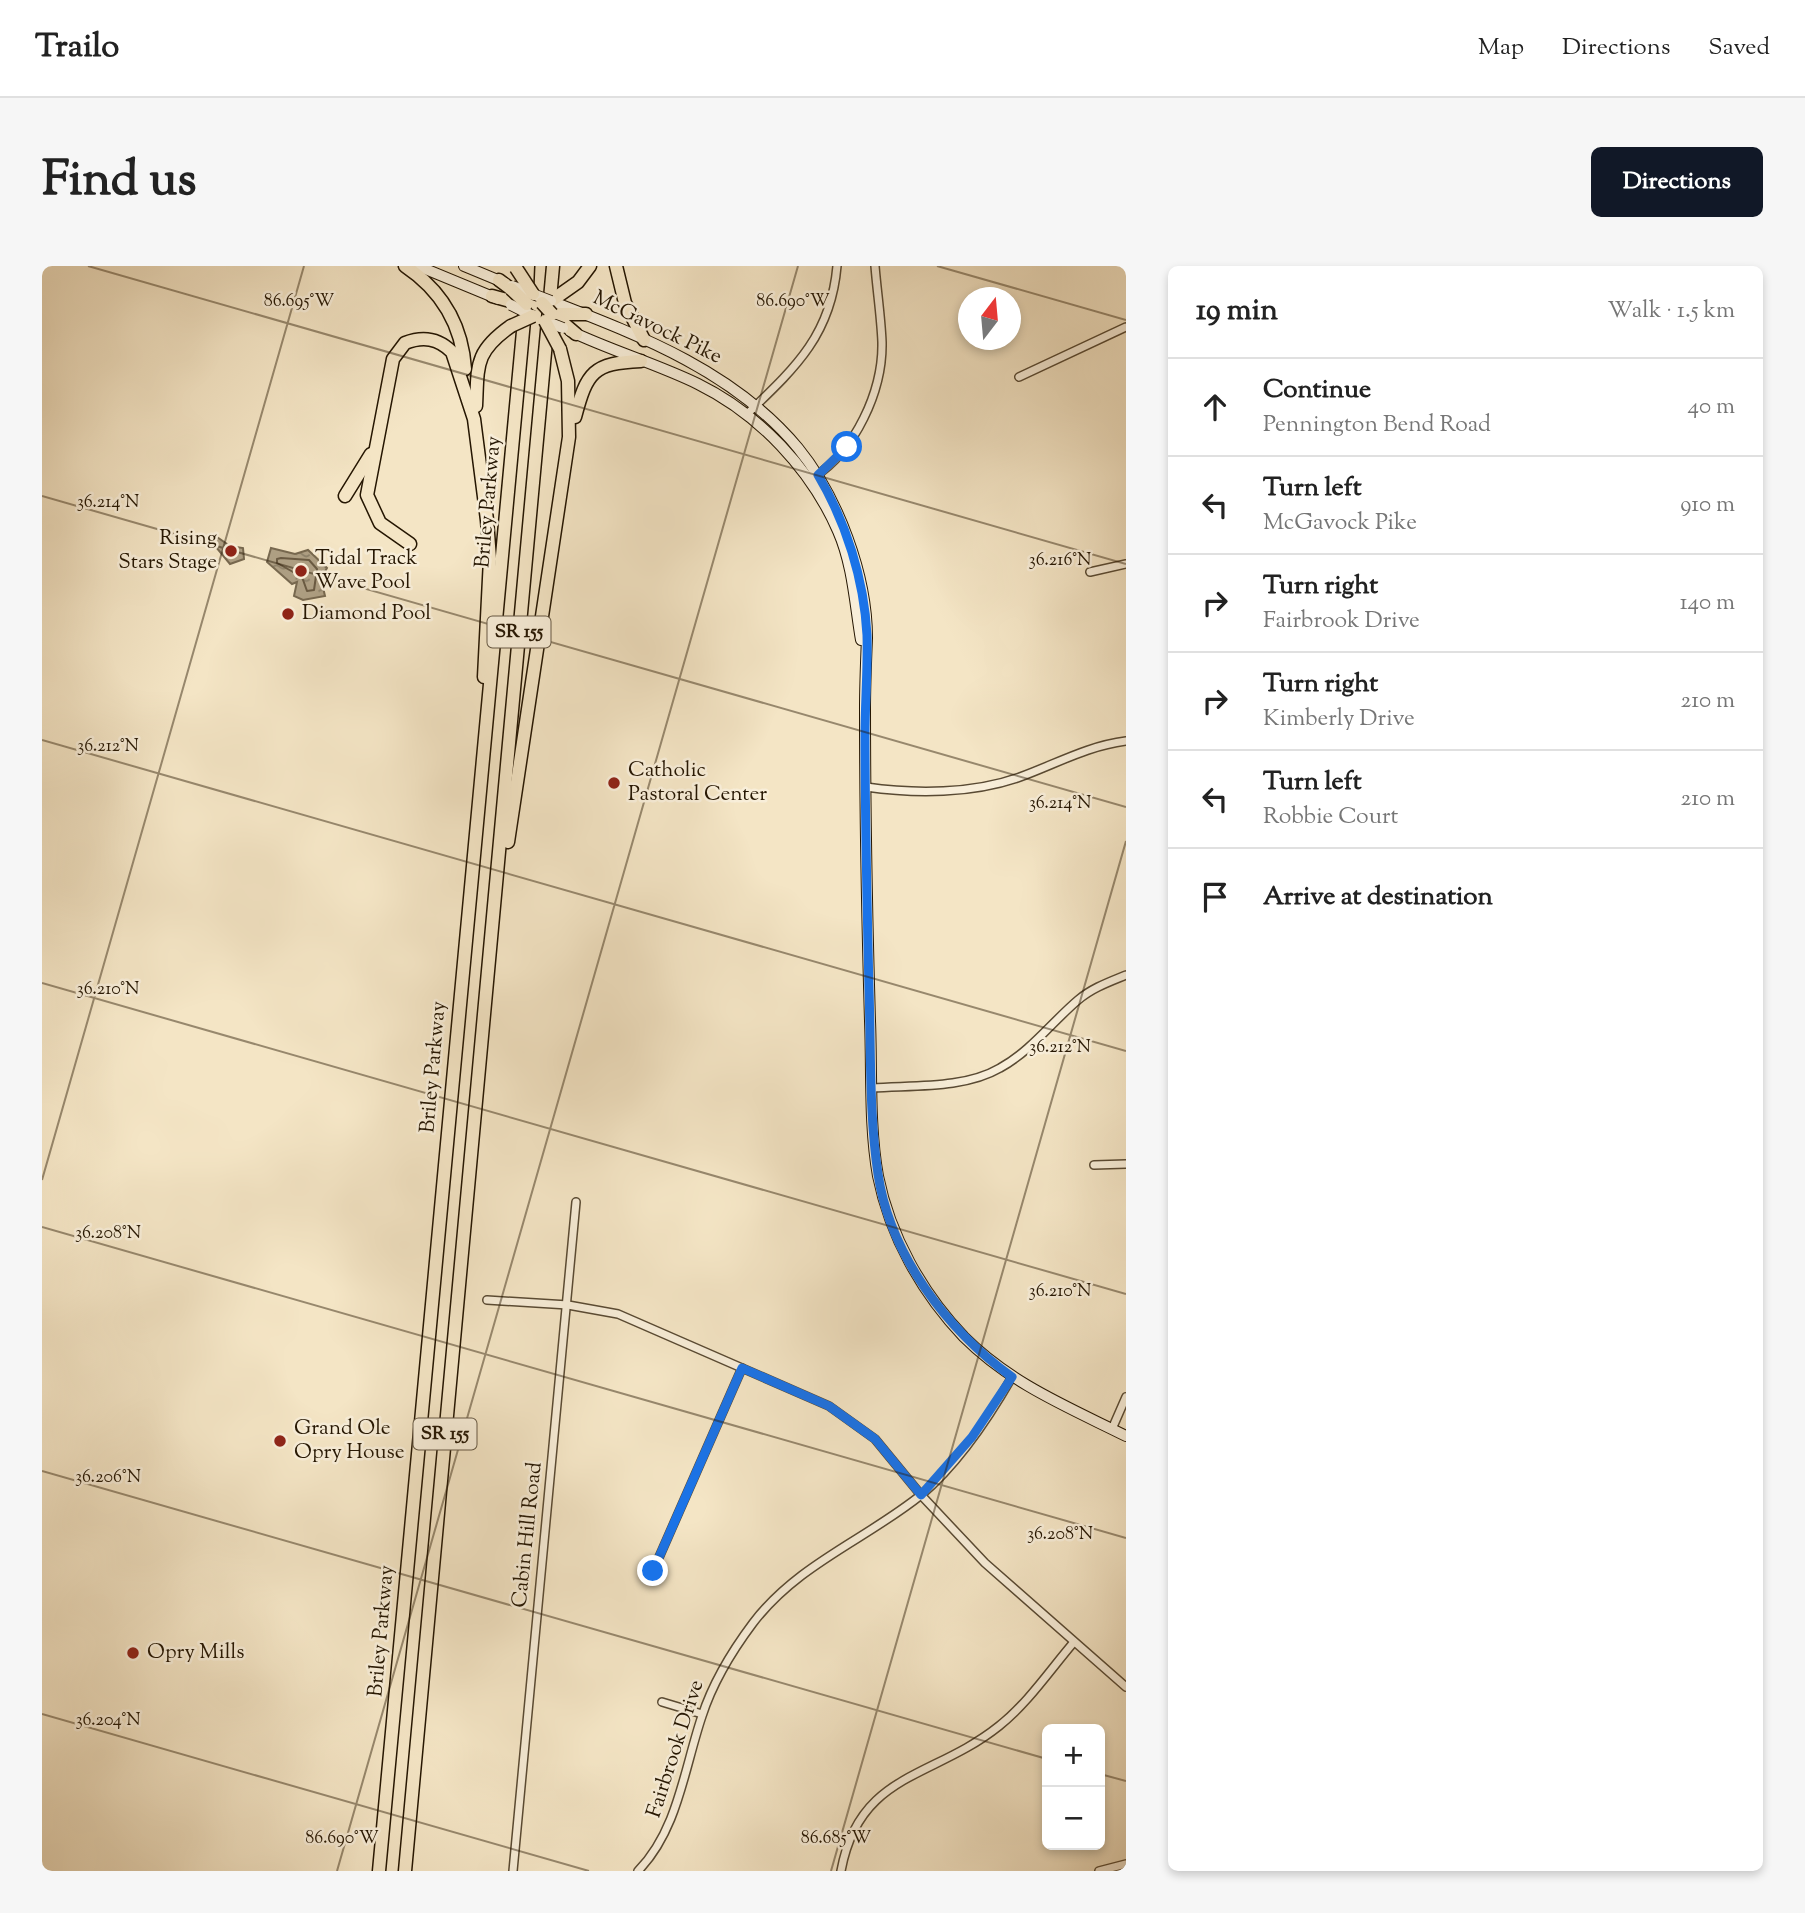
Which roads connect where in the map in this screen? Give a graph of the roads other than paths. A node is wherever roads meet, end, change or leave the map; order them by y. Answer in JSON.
{"nodes":[{"id":1,"x":405,"y":266,"type":"edge"},
{"id":2,"x":418,"y":266,"type":"edge"},
{"id":3,"x":464,"y":266,"type":"edge"},
{"id":4,"x":553,"y":266,"type":"edge"},
{"id":5,"x":590,"y":266,"type":"edge"},
{"id":6,"x":617,"y":266,"type":"edge"},
{"id":7,"x":837,"y":266,"type":"edge"},
{"id":8,"x":875,"y":266,"type":"edge"},
{"id":9,"x":520,"y":267,"type":"edge"},
{"id":10,"x":499,"y":281,"type":"joint"},
{"id":11,"x":511,"y":295,"type":"junction"},
{"id":12,"x":492,"y":296,"type":"joint"},
{"id":13,"x":548,"y":312,"type":"junction"},
{"id":14,"x":586,"y":314,"type":"joint"},
{"id":15,"x":1126,"y":327,"type":"edge"},
{"id":16,"x":576,"y":334,"type":"joint"},
{"id":17,"x":644,"y":340,"type":"junction"},
{"id":18,"x":640,"y":361,"type":"junction"},
{"id":19,"x":1019,"y":377,"type":"dead end"},
{"id":20,"x":465,"y":383,"type":"junction"},
{"id":21,"x":755,"y":407,"type":"junction"},
{"id":22,"x":746,"y":415,"type":"junction"},
{"id":23,"x":474,"y":419,"type":"junction"},
{"id":24,"x":569,"y":437,"type":"junction"},
{"id":25,"x":375,"y":447,"type":"junction"},
{"id":26,"x":813,"y":477,"type":"junction"},
{"id":27,"x":345,"y":496,"type":"dead end"},
{"id":28,"x":410,"y":544,"type":"dead end"},
{"id":29,"x":1126,"y":564,"type":"edge"},
{"id":30,"x":1090,"y":572,"type":"dead end"},
{"id":31,"x":1126,"y":741,"type":"edge"},
{"id":32,"x":866,"y":787,"type":"junction"},
{"id":33,"x":478,"y":807,"type":"junction"},
{"id":34,"x":1126,"y":975,"type":"edge"},
{"id":35,"x":486,"y":998,"type":"junction"},
{"id":36,"x":872,"y":1088,"type":"junction"},
{"id":37,"x":1126,"y":1164,"type":"edge"},
{"id":38,"x":1094,"y":1165,"type":"dead end"},
{"id":39,"x":576,"y":1202,"type":"dead end"},
{"id":40,"x":487,"y":1300,"type":"dead end"},
{"id":41,"x":568,"y":1306,"type":"junction"},
{"id":42,"x":742,"y":1368,"type":"junction"},
{"id":43,"x":1012,"y":1377,"type":"junction"},
{"id":44,"x":1126,"y":1397,"type":"edge"},
{"id":45,"x":1112,"y":1429,"type":"junction"},
{"id":46,"x":1126,"y":1436,"type":"edge"},
{"id":47,"x":921,"y":1495,"type":"junction"},
{"id":48,"x":653,"y":1571,"type":"dead end"},
{"id":49,"x":1074,"y":1642,"type":"junction"},
{"id":50,"x":1126,"y":1688,"type":"edge"},
{"id":51,"x":662,"y":1702,"type":"dead end"},
{"id":52,"x":702,"y":1714,"type":"junction"},
{"id":53,"x":1126,"y":1864,"type":"edge"},
{"id":54,"x":379,"y":1871,"type":"edge"},
{"id":55,"x":405,"y":1871,"type":"edge"},
{"id":56,"x":513,"y":1871,"type":"edge"},
{"id":57,"x":638,"y":1871,"type":"edge"},
{"id":58,"x":841,"y":1871,"type":"edge"},
{"id":59,"x":1099,"y":1871,"type":"edge"}],
"edges":[{"from":1,"to":20,"type":"highway"},
{"from":2,"to":12,"type":"main road"},
{"from":3,"to":10,"type":"main road"},
{"from":4,"to":35,"type":"highway","name":"Briley Parkway","number":"SR 155"},
{"from":5,"to":13,"type":"highway"},
{"from":6,"to":17,"type":"highway"},
{"from":7,"to":21,"type":"street"},
{"from":8,"to":26,"type":"street"},
{"from":9,"to":13,"type":"highway","bridge":true},
{"from":9,"to":33,"type":"highway","name":"Briley Parkway","number":"SR 155"},
{"from":10,"to":11,"type":"highway"},
{"from":11,"to":12,"type":"highway"},
{"from":11,"to":13,"type":"highway","bridge":true},
{"from":13,"to":14,"type":"highway"},
{"from":13,"to":16,"type":"highway"},
{"from":13,"to":23,"type":"highway","bridge":true},
{"from":13,"to":24,"type":"highway","bridge":true},
{"from":14,"to":17,"type":"main road","name":"McGavock Pike"},
{"from":15,"to":19,"type":"street"},
{"from":16,"to":18,"type":"main road","name":"McGavock Pike"},
{"from":17,"to":21,"type":"main road","name":"McGavock Pike"},
{"from":18,"to":22,"type":"main road","name":"McGavock Pike"},
{"from":18,"to":24,"type":"highway"},
{"from":20,"to":23,"type":"highway"},
{"from":20,"to":25,"type":"highway"},
{"from":21,"to":22,"type":"street"},
{"from":21,"to":26,"type":"main road","name":"McGavock Pike"},
{"from":22,"to":26,"type":"main road","name":"McGavock Pike"},
{"from":23,"to":33,"type":"highway"},
{"from":24,"to":35,"type":"highway"},
{"from":25,"to":27,"type":"highway"},
{"from":25,"to":28,"type":"highway"},
{"from":26,"to":32,"type":"main road","name":"McGavock Pike"},
{"from":29,"to":30,"type":"street"},
{"from":31,"to":32,"type":"street"},
{"from":32,"to":36,"type":"main road","name":"McGavock Pike"},
{"from":33,"to":54,"type":"highway","name":"Briley Parkway","number":"SR 155"},
{"from":34,"to":36,"type":"street"},
{"from":35,"to":55,"type":"highway","name":"Briley Parkway","number":"SR 155"},
{"from":36,"to":43,"type":"main road","name":"McGavock Pike"},
{"from":37,"to":38,"type":"street"},
{"from":39,"to":41,"type":"street","name":"Cabin Hill Road"},
{"from":40,"to":41,"type":"street"},
{"from":41,"to":42,"type":"street"},
{"from":41,"to":56,"type":"street","name":"Cabin Hill Road"},
{"from":42,"to":47,"type":"street"},
{"from":42,"to":48,"type":"street"},
{"from":43,"to":45,"type":"main road","name":"McGavock Pike"},
{"from":43,"to":47,"type":"street","name":"Fairbrook Drive"},
{"from":44,"to":45,"type":"street"},
{"from":45,"to":46,"type":"main road","name":"McGavock Pike"},
{"from":47,"to":49,"type":"street"},
{"from":47,"to":52,"type":"street","name":"Fairbrook Drive"},
{"from":49,"to":50,"type":"street"},
{"from":49,"to":58,"type":"street"},
{"from":51,"to":52,"type":"street"},
{"from":52,"to":57,"type":"street","name":"Fairbrook Drive"},
{"from":53,"to":59,"type":"street"}]}
